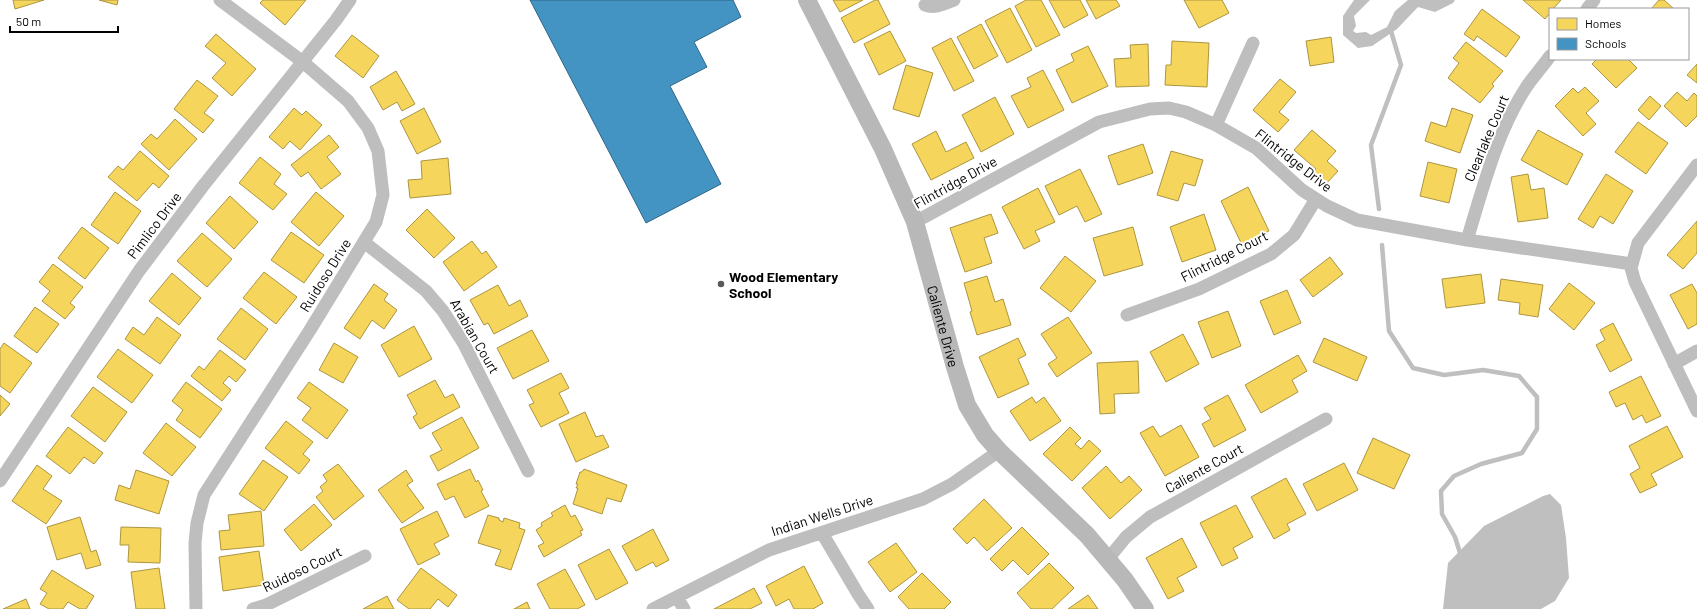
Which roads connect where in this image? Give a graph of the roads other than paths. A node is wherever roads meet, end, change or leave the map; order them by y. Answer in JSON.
{"nodes":[{"id":1,"x":220,"y":0,"type":"edge"},
{"id":2,"x":350,"y":0,"type":"edge"},
{"id":3,"x":807,"y":0,"type":"edge"},
{"id":4,"x":954,"y":0,"type":"edge"},
{"id":5,"x":1594,"y":0,"type":"edge"},
{"id":6,"x":925,"y":5,"type":"dead end"},
{"id":7,"x":1588,"y":8,"type":"edge"},
{"id":8,"x":1253,"y":43,"type":"dead end"},
{"id":9,"x":1549,"y":57,"type":"edge"},
{"id":10,"x":303,"y":62,"type":"junction"},
{"id":11,"x":1216,"y":125,"type":"junction"},
{"id":12,"x":1697,"y":165,"type":"edge"},
{"id":13,"x":1316,"y":199,"type":"junction"},
{"id":14,"x":915,"y":222,"type":"junction"},
{"id":15,"x":1466,"y":240,"type":"junction"},
{"id":16,"x":364,"y":242,"type":"junction"},
{"id":17,"x":1632,"y":264,"type":"junction"},
{"id":18,"x":1127,"y":315,"type":"dead end"},
{"id":19,"x":1697,"y":351,"type":"edge"},
{"id":20,"x":1674,"y":364,"type":"junction"},
{"id":21,"x":1697,"y":411,"type":"edge"},
{"id":22,"x":1326,"y":419,"type":"dead end"},
{"id":23,"x":999,"y":451,"type":"junction"},
{"id":24,"x":528,"y":471,"type":"dead end"},
{"id":25,"x":0,"y":481,"type":"edge"},
{"id":26,"x":822,"y":533,"type":"junction"},
{"id":27,"x":365,"y":556,"type":"dead end"},
{"id":28,"x":1108,"y":559,"type":"junction"},
{"id":29,"x":678,"y":597,"type":"junction"},
{"id":30,"x":196,"y":609,"type":"edge"},
{"id":31,"x":253,"y":609,"type":"edge"},
{"id":32,"x":653,"y":609,"type":"edge"},
{"id":33,"x":684,"y":609,"type":"edge"},
{"id":34,"x":868,"y":609,"type":"edge"},
{"id":35,"x":1145,"y":609,"type":"edge"}],
"edges":[{"from":1,"to":10,"type":"street","name":"Ruidoso Drive"},
{"from":2,"to":10,"type":"street","name":"Pimlico Drive"},
{"from":3,"to":14,"type":"street","name":"Caliente Drive"},
{"from":4,"to":6,"type":"street"},
{"from":5,"to":7,"type":"street"},
{"from":8,"to":11,"type":"street"},
{"from":9,"to":15,"type":"street","name":"Clearlake Court"},
{"from":10,"to":16,"type":"street","name":"Ruidoso Drive"},
{"from":10,"to":25,"type":"street","name":"Pimlico Drive"},
{"from":11,"to":13,"type":"street","name":"Flintridge Drive"},
{"from":11,"to":14,"type":"street","name":"Flintridge Drive"},
{"from":12,"to":17,"type":"street"},
{"from":13,"to":15,"type":"street","name":"Flintridge Drive"},
{"from":13,"to":18,"type":"street","name":"Flintridge Court"},
{"from":14,"to":23,"type":"street","name":"Caliente Drive"},
{"from":15,"to":17,"type":"street","name":"Flintridge Drive"},
{"from":16,"to":24,"type":"street","name":"Arabian Court"},
{"from":16,"to":30,"type":"street","name":"Ruidoso Drive"},
{"from":17,"to":20,"type":"street"},
{"from":19,"to":20,"type":"street"},
{"from":20,"to":21,"type":"street"},
{"from":22,"to":28,"type":"street","name":"Caliente Court"},
{"from":23,"to":26,"type":"street","name":"Indian Wells Drive"},
{"from":23,"to":28,"type":"street","name":"Caliente Drive"},
{"from":26,"to":29,"type":"street","name":"Indian Wells Drive"},
{"from":26,"to":34,"type":"street"},
{"from":27,"to":31,"type":"street","name":"Ruidoso Court"},
{"from":28,"to":35,"type":"street","name":"Caliente Drive"},
{"from":29,"to":32,"type":"street","name":"Indian Wells Drive"},
{"from":29,"to":33,"type":"street"}]}
